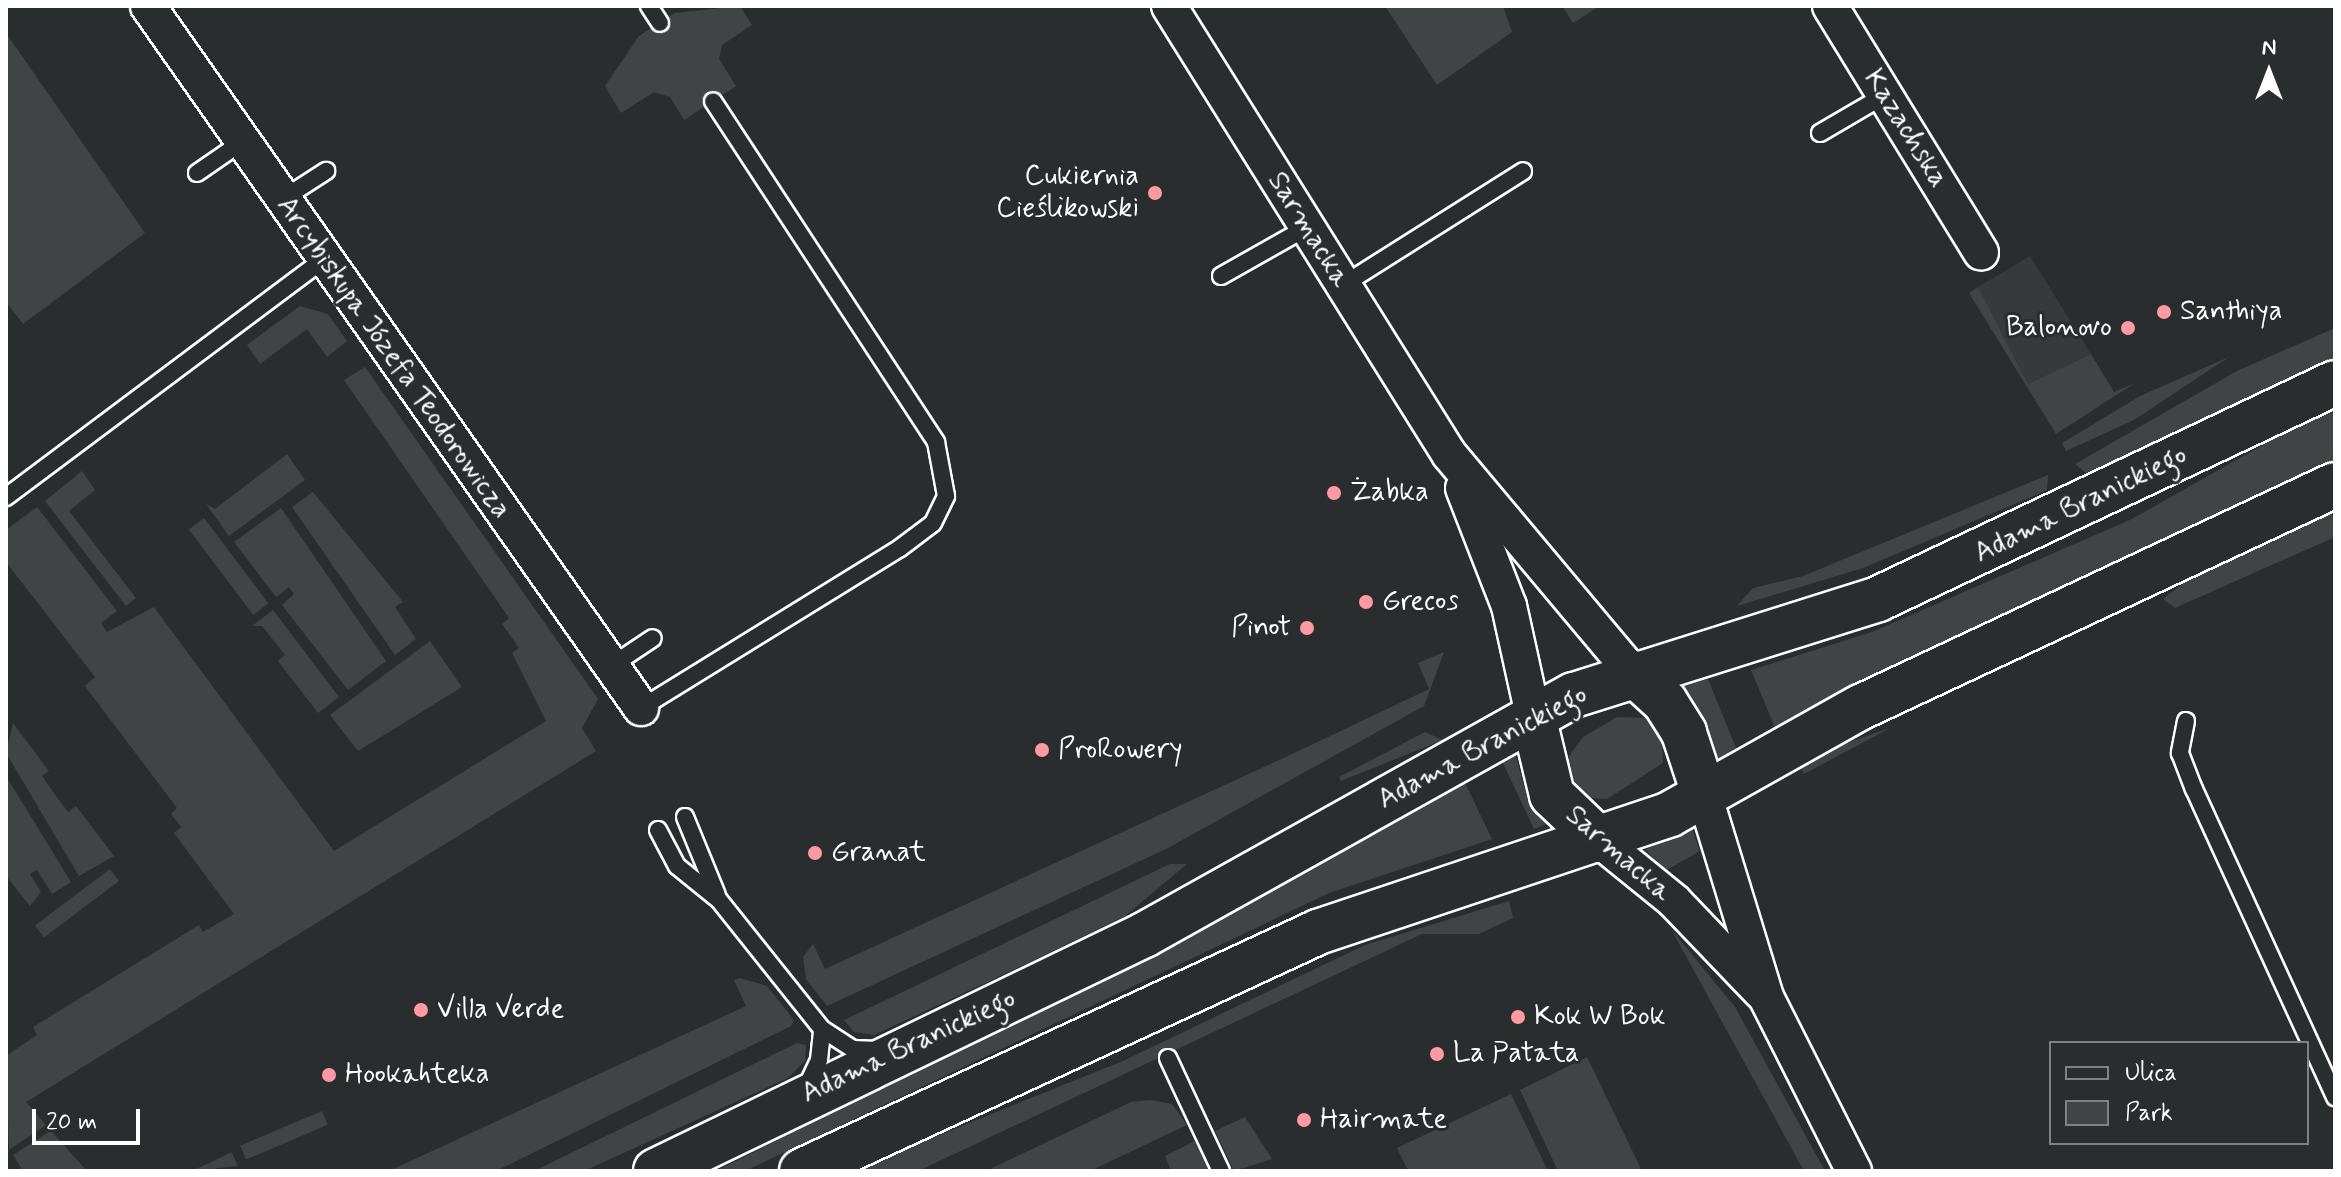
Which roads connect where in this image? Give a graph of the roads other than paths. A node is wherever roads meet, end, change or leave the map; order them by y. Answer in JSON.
{"nodes":[{"id":1,"x":148,"y":6,"type":"edge"},
{"id":2,"x":649,"y":6,"type":"edge"},
{"id":3,"x":1169,"y":6,"type":"edge"},
{"id":4,"x":1830,"y":6,"type":"edge"},
{"id":5,"x":660,"y":23,"type":"dead end"},
{"id":6,"x":1885,"y":95,"type":"junction"},
{"id":7,"x":713,"y":101,"type":"dead end"},
{"id":8,"x":1820,"y":133,"type":"dead end"},
{"id":9,"x":242,"y":142,"type":"junction"},
{"id":10,"x":326,"y":171,"type":"dead end"},
{"id":11,"x":1523,"y":171,"type":"dead end"},
{"id":12,"x":197,"y":173,"type":"dead end"},
{"id":13,"x":281,"y":200,"type":"junction"},
{"id":14,"x":1306,"y":228,"type":"junction"},
{"id":15,"x":1981,"y":252,"type":"dead end"},
{"id":16,"x":323,"y":260,"type":"junction"},
{"id":17,"x":1221,"y":276,"type":"dead end"},
{"id":18,"x":1343,"y":285,"type":"junction"},
{"id":19,"x":2335,"y":383,"type":"edge"},
{"id":20,"x":1449,"y":454,"type":"junction"},
{"id":21,"x":2335,"y":485,"type":"edge"},
{"id":22,"x":6,"y":497,"type":"edge"},
{"id":23,"x":653,"y":638,"type":"dead end"},
{"id":24,"x":611,"y":666,"type":"junction"},
{"id":25,"x":1633,"y":673,"type":"junction"},
{"id":26,"x":641,"y":708,"type":"joint"},
{"id":27,"x":1534,"y":720,"type":"junction"},
{"id":28,"x":2186,"y":721,"type":"dead end"},
{"id":29,"x":1704,"y":794,"type":"junction"},
{"id":30,"x":685,"y":817,"type":"dead end"},
{"id":31,"x":658,"y":830,"type":"dead end"},
{"id":32,"x":1599,"y":840,"type":"junction"},
{"id":33,"x":719,"y":900,"type":"junction"},
{"id":34,"x":1766,"y":997,"type":"junction"},
{"id":35,"x":822,"y":1029,"type":"junction"},
{"id":36,"x":907,"y":1048,"type":"junction"},
{"id":37,"x":1168,"y":1058,"type":"dead end"},
{"id":38,"x":2335,"y":1097,"type":"edge"},
{"id":39,"x":787,"y":1105,"type":"junction"},
{"id":40,"x":656,"y":1171,"type":"edge"},
{"id":41,"x":802,"y":1171,"type":"edge"},
{"id":42,"x":1221,"y":1171,"type":"edge"},
{"id":43,"x":1854,"y":1171,"type":"edge"}],
"edges":[{"from":1,"to":9,"type":"street","name":"Arcybiskupa Józefa Teodorowicza"},
{"from":2,"to":5,"type":"lane"},
{"from":3,"to":14,"type":"street","name":"Sarmacka"},
{"from":4,"to":6,"type":"street","name":"Kazachska"},
{"from":6,"to":8,"type":"lane"},
{"from":6,"to":15,"type":"street","name":"Kazachska"},
{"from":7,"to":26,"type":"lane"},
{"from":9,"to":12,"type":"lane"},
{"from":9,"to":13,"type":"street","name":"Arcybiskupa Józefa Teodorowicza"},
{"from":10,"to":13,"type":"lane"},
{"from":11,"to":18,"type":"lane"},
{"from":13,"to":16,"type":"street","name":"Arcybiskupa Józefa Teodorowicza"},
{"from":14,"to":17,"type":"lane"},
{"from":14,"to":18,"type":"street","name":"Sarmacka"},
{"from":16,"to":22,"type":"lane"},
{"from":16,"to":24,"type":"street","name":"Arcybiskupa Józefa Teodorowicza"},
{"from":18,"to":20,"type":"street","name":"Sarmacka"},
{"from":19,"to":25,"type":"main road","name":"Adama Branickiego"},
{"from":20,"to":25,"type":"street","name":"Sarmacka"},
{"from":20,"to":27,"type":"street","name":"Sarmacka"},
{"from":21,"to":29,"type":"main road"},
{"from":23,"to":24,"type":"lane"},
{"from":24,"to":26,"type":"street","name":"Arcybiskupa Józefa Teodorowicza"},
{"from":25,"to":27,"type":"main road","name":"Adama Branickiego"},
{"from":25,"to":29,"type":"main road","name":"Sarmacka"},
{"from":27,"to":32,"type":"main road","name":"Sarmacka"},
{"from":27,"to":36,"type":"main road","name":"Adama Branickiego"},
{"from":28,"to":38,"type":"lane"},
{"from":29,"to":32,"type":"main road"},
{"from":29,"to":34,"type":"street","name":"Sarmacka"},
{"from":30,"to":33,"type":"lane"},
{"from":31,"to":33,"type":"lane"},
{"from":32,"to":34,"type":"street","name":"Sarmacka"},
{"from":32,"to":41,"type":"main road"},
{"from":33,"to":35,"type":"lane"},
{"from":34,"to":43,"type":"street","name":"Sarmacka"},
{"from":35,"to":36,"type":"lane"},
{"from":35,"to":39,"type":"lane"},
{"from":36,"to":39,"type":"main road","name":"Adama Branickiego"},
{"from":37,"to":42,"type":"lane"},
{"from":39,"to":40,"type":"main road","name":"Adama Branickiego"}]}
